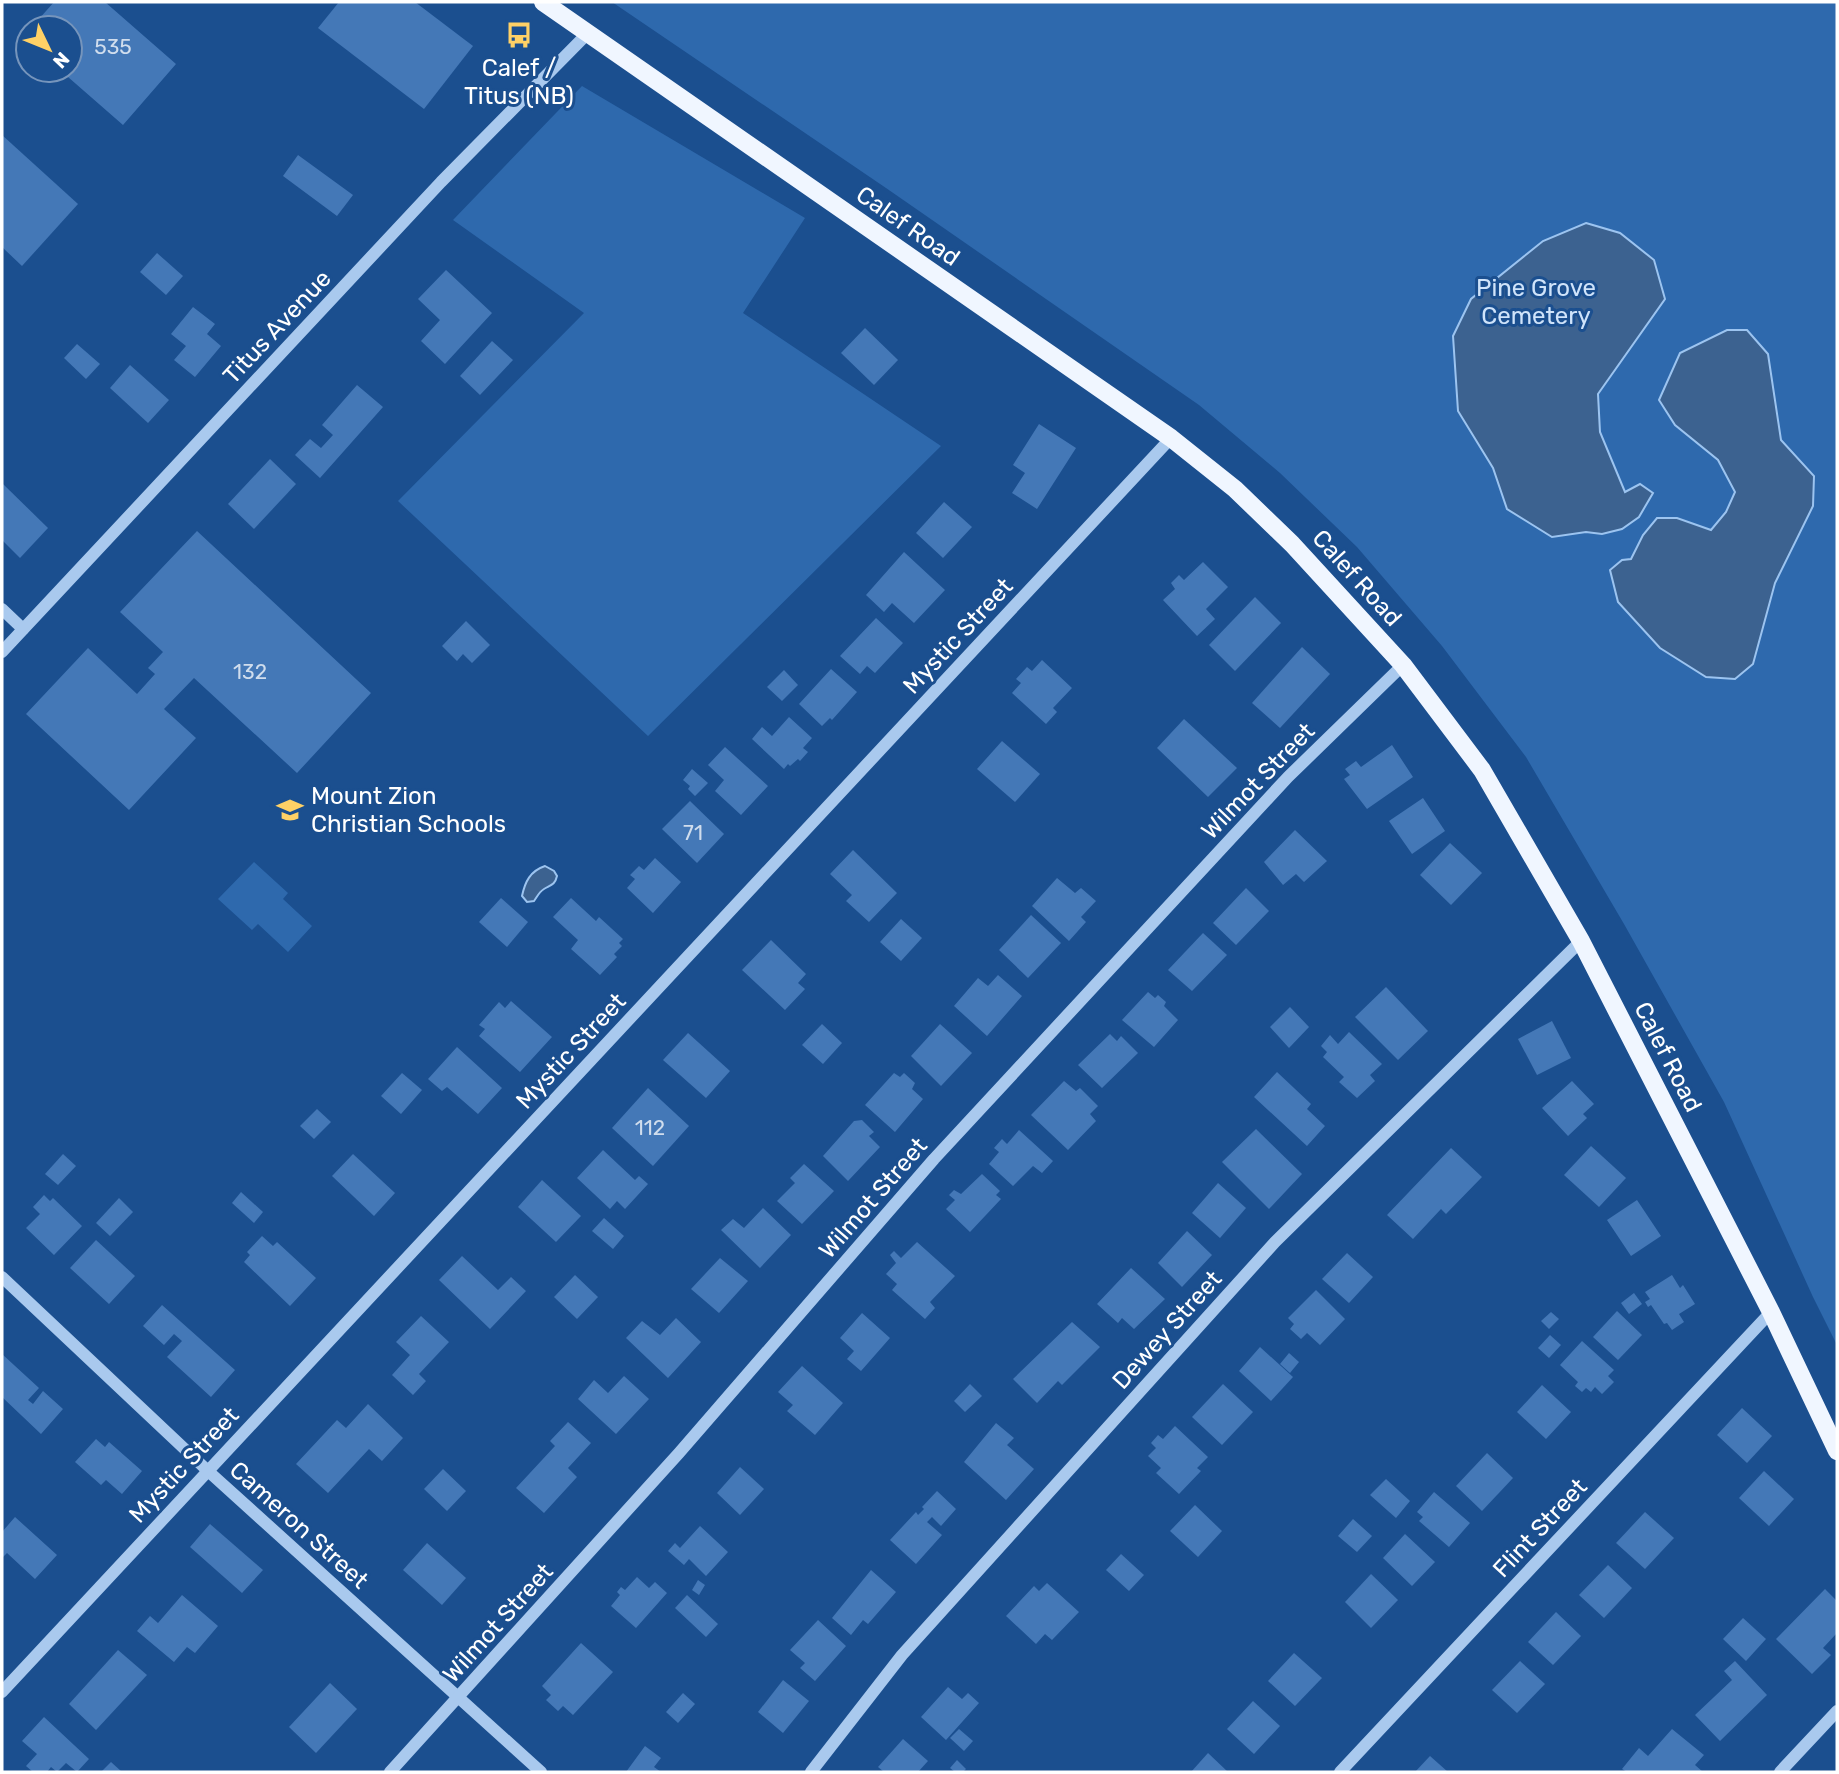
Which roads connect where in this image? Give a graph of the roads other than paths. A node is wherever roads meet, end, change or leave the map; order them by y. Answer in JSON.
{"nodes":[{"id":1,"x":543,"y":2,"type":"edge"},
{"id":2,"x":587,"y":34,"type":"junction"},
{"id":3,"x":1171,"y":438,"type":"junction"},
{"id":4,"x":2,"y":609,"type":"edge"},
{"id":5,"x":23,"y":629,"type":"junction"},
{"id":6,"x":2,"y":652,"type":"edge"},
{"id":7,"x":1403,"y":665,"type":"junction"},
{"id":8,"x":1581,"y":941,"type":"junction"},
{"id":9,"x":2,"y":1277,"type":"edge"},
{"id":10,"x":1771,"y":1312,"type":"junction"},
{"id":11,"x":1837,"y":1451,"type":"edge"},
{"id":12,"x":208,"y":1471,"type":"junction"},
{"id":13,"x":2,"y":1692,"type":"edge"},
{"id":14,"x":460,"y":1697,"type":"junction"},
{"id":15,"x":1837,"y":1711,"type":"edge"},
{"id":16,"x":390,"y":1772,"type":"edge"},
{"id":17,"x":541,"y":1772,"type":"edge"},
{"id":18,"x":811,"y":1772,"type":"edge"},
{"id":19,"x":1340,"y":1772,"type":"edge"},
{"id":20,"x":1780,"y":1772,"type":"edge"}],
"edges":[{"from":1,"to":2,"type":"main road","name":"Calef Road"},
{"from":2,"to":3,"type":"main road","name":"Calef Road"},
{"from":2,"to":5,"type":"street","name":"Titus Avenue"},
{"from":3,"to":7,"type":"main road","name":"Calef Road"},
{"from":3,"to":12,"type":"street","name":"Mystic Street"},
{"from":4,"to":5,"type":"street"},
{"from":5,"to":6,"type":"street","name":"Titus Avenue"},
{"from":7,"to":8,"type":"main road","name":"Calef Road"},
{"from":7,"to":14,"type":"street","name":"Wilmot Street"},
{"from":8,"to":10,"type":"main road","name":"Calef Road"},
{"from":8,"to":18,"type":"street","name":"Dewey Street"},
{"from":9,"to":12,"type":"street","name":"Cameron Street"},
{"from":10,"to":11,"type":"main road","name":"Calef Road"},
{"from":10,"to":19,"type":"street","name":"Flint Street"},
{"from":12,"to":13,"type":"street","name":"Mystic Street"},
{"from":12,"to":14,"type":"street","name":"Cameron Street"},
{"from":14,"to":16,"type":"street","name":"Wilmot Street"},
{"from":14,"to":17,"type":"street","name":"Cameron Street"},
{"from":15,"to":20,"type":"street"}]}
